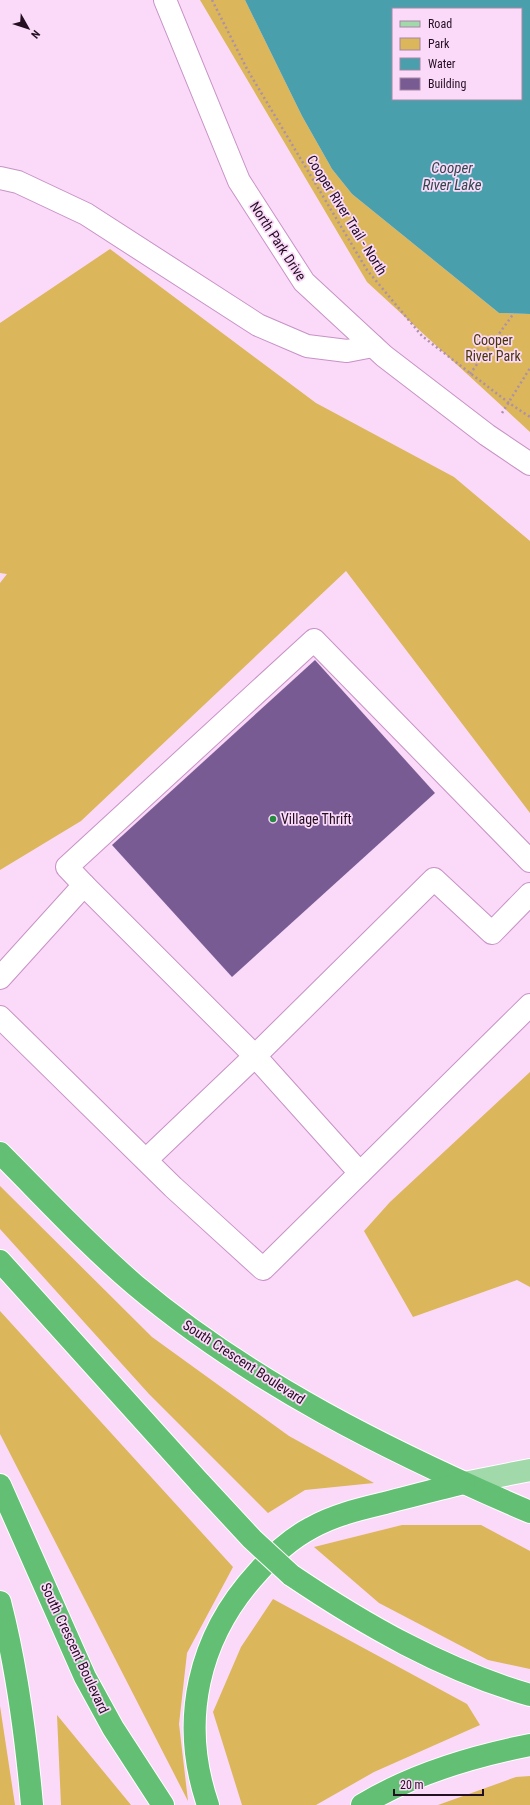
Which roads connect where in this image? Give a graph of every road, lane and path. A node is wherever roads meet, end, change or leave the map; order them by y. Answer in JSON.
{"nodes":[{"id":1,"x":165,"y":0,"type":"edge"},
{"id":2,"x":212,"y":0,"type":"edge"},
{"id":3,"x":0,"y":178,"type":"edge"},
{"id":4,"x":514,"y":313,"type":"dead end"},
{"id":5,"x":373,"y":346,"type":"junction"},
{"id":6,"x":530,"y":368,"type":"edge"},
{"id":7,"x":470,"y":374,"type":"junction"},
{"id":8,"x":509,"y":403,"type":"junction"},
{"id":9,"x":530,"y":417,"type":"edge"},
{"id":10,"x":486,"y":435,"type":"junction"},
{"id":11,"x":530,"y":464,"type":"edge"},
{"id":12,"x":530,"y":861,"type":"edge"},
{"id":13,"x":84,"y":885,"type":"junction"},
{"id":14,"x":530,"y":894,"type":"edge"},
{"id":15,"x":0,"y":978,"type":"edge"},
{"id":16,"x":530,"y":1005,"type":"edge"},
{"id":17,"x":0,"y":1017,"type":"edge"},
{"id":18,"x":255,"y":1056,"type":"junction"},
{"id":19,"x":0,"y":1153,"type":"edge"},
{"id":20,"x":146,"y":1160,"type":"junction"},
{"id":21,"x":360,"y":1173,"type":"junction"},
{"id":22,"x":0,"y":1261,"type":"edge"},
{"id":23,"x":530,"y":1470,"type":"edge"},
{"id":24,"x":464,"y":1483,"type":"junction"},
{"id":25,"x":0,"y":1485,"type":"edge"},
{"id":26,"x":530,"y":1512,"type":"edge"},
{"id":27,"x":0,"y":1602,"type":"edge"},
{"id":28,"x":530,"y":1695,"type":"edge"},
{"id":29,"x":530,"y":1745,"type":"edge"},
{"id":30,"x":32,"y":1805,"type":"edge"},
{"id":31,"x":163,"y":1805,"type":"edge"},
{"id":32,"x":208,"y":1805,"type":"edge"},
{"id":33,"x":362,"y":1805,"type":"edge"}],
"edges":[{"from":1,"to":5,"type":"street","name":"North Park Drive"},
{"from":2,"to":7,"type":"path","name":"Cooper River Trail - North"},
{"from":3,"to":5,"type":"street"},
{"from":4,"to":7,"type":"path"},
{"from":5,"to":10,"type":"street","name":"North Park Drive"},
{"from":6,"to":8,"type":"path"},
{"from":7,"to":8,"type":"path","name":"Cooper River Trail - North"},
{"from":8,"to":9,"type":"path","name":"Cooper River Trail - North"},
{"from":8,"to":10,"type":"path"},
{"from":10,"to":11,"type":"street","name":"North Park Drive"},
{"from":12,"to":13,"type":"street"},
{"from":13,"to":15,"type":"street"},
{"from":13,"to":18,"type":"street"},
{"from":14,"to":18,"type":"street"},
{"from":16,"to":21,"type":"street"},
{"from":17,"to":20,"type":"street"},
{"from":18,"to":20,"type":"street"},
{"from":18,"to":21,"type":"street"},
{"from":19,"to":24,"type":"highway","name":"South Crescent Boulevard"},
{"from":20,"to":21,"type":"street"},
{"from":22,"to":28,"type":"highway","bridge":true},
{"from":23,"to":24,"type":"main road"},
{"from":24,"to":26,"type":"highway","name":"South Crescent Boulevard"},
{"from":24,"to":32,"type":"highway"},
{"from":25,"to":31,"type":"highway","name":"South Crescent Boulevard"},
{"from":27,"to":30,"type":"highway"},
{"from":29,"to":33,"type":"highway"}]}
